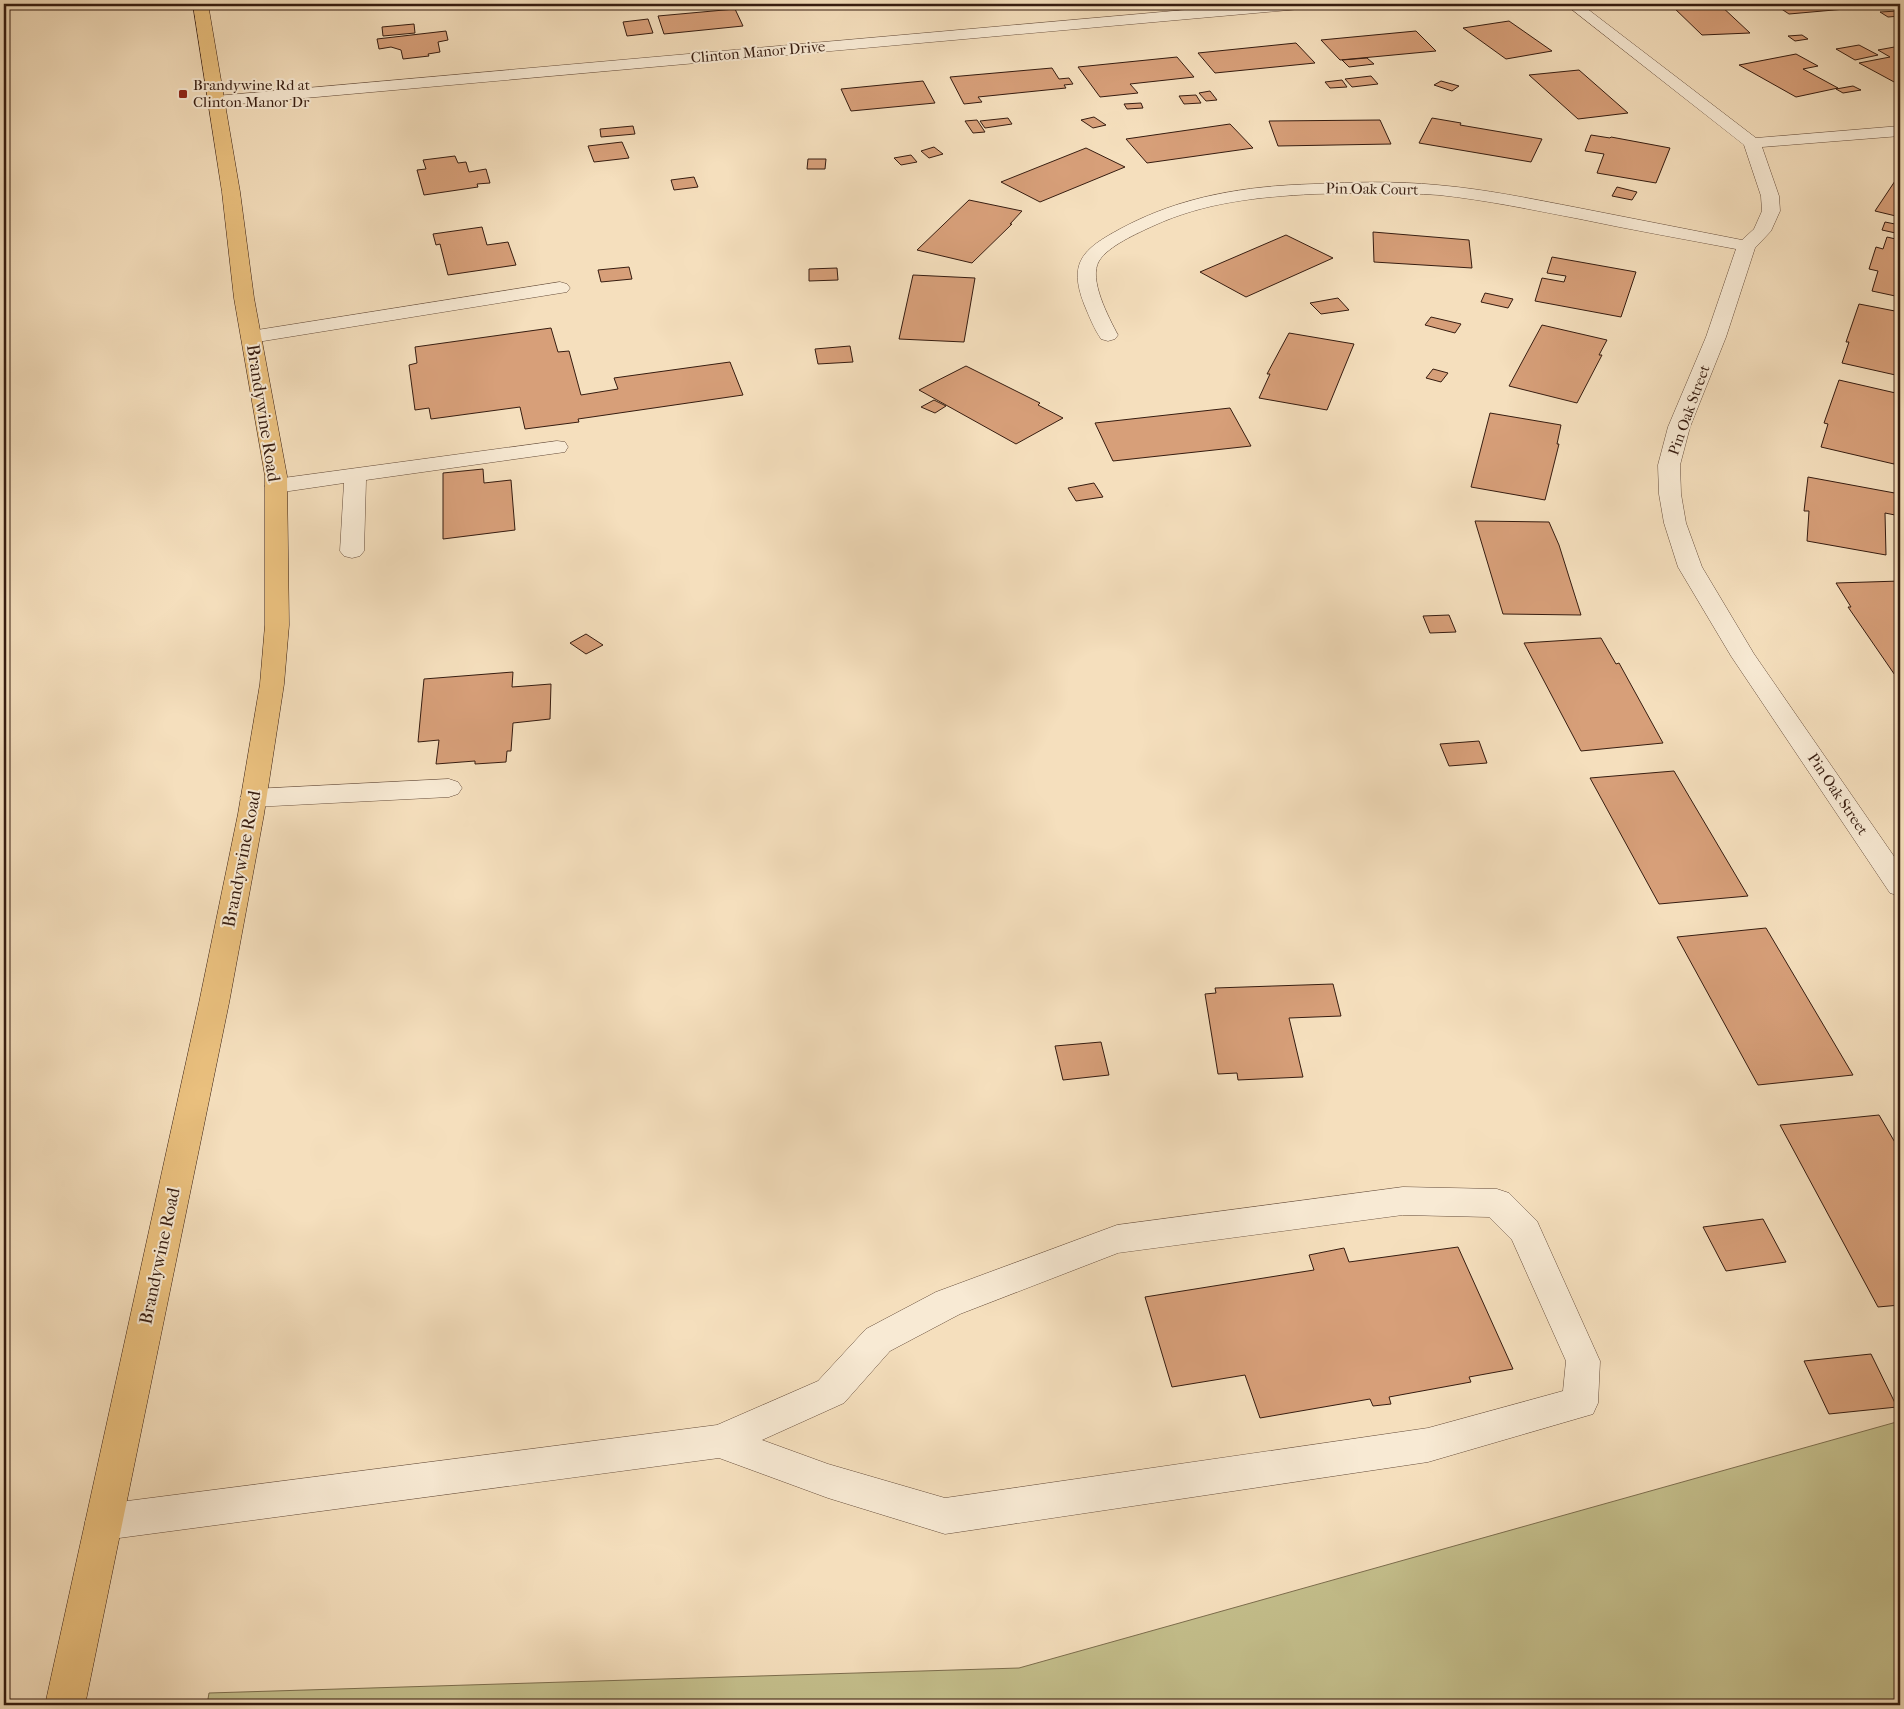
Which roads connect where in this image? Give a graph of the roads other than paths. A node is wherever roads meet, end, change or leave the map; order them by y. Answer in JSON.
{"nodes":[{"id":1,"x":200,"y":4,"type":"edge"},
{"id":2,"x":1300,"y":4,"type":"edge"},
{"id":3,"x":1572,"y":4,"type":"edge"},
{"id":4,"x":216,"y":100,"type":"junction"},
{"id":5,"x":1900,"y":131,"type":"edge"},
{"id":6,"x":1752,"y":143,"type":"junction"},
{"id":7,"x":1746,"y":246,"type":"junction"},
{"id":8,"x":560,"y":288,"type":"dead end"},
{"id":9,"x":1108,"y":335,"type":"dead end"},
{"id":10,"x":251,"y":338,"type":"junction"},
{"id":11,"x":557,"y":447,"type":"dead end"},
{"id":12,"x":355,"y":475,"type":"junction"},
{"id":13,"x":276,"y":486,"type":"junction"},
{"id":14,"x":352,"y":551,"type":"dead end"},
{"id":15,"x":449,"y":788,"type":"dead end"},
{"id":16,"x":253,"y":798,"type":"junction"},
{"id":17,"x":1900,"y":886,"type":"edge"},
{"id":18,"x":719,"y":1441,"type":"junction"},
{"id":19,"x":104,"y":1522,"type":"junction"},
{"id":20,"x":65,"y":1705,"type":"edge"}],
"edges":[{"from":1,"to":4,"type":"main road","name":"Brandywine Road"},
{"from":2,"to":4,"type":"street","name":"Clinton Manor Drive"},
{"from":3,"to":6,"type":"street"},
{"from":4,"to":10,"type":"main road","name":"Brandywine Road"},
{"from":5,"to":6,"type":"street"},
{"from":6,"to":7,"type":"street","name":"Pin Oak Street"},
{"from":7,"to":9,"type":"street","name":"Pin Oak Court"},
{"from":7,"to":17,"type":"street","name":"Pin Oak Street"},
{"from":8,"to":10,"type":"street"},
{"from":10,"to":13,"type":"main road","name":"Brandywine Road"},
{"from":11,"to":12,"type":"street"},
{"from":12,"to":13,"type":"street"},
{"from":12,"to":14,"type":"street"},
{"from":13,"to":16,"type":"main road","name":"Brandywine Road"},
{"from":15,"to":16,"type":"street"},
{"from":16,"to":19,"type":"main road","name":"Brandywine Road"},
{"from":18,"to":18,"type":"street"},
{"from":18,"to":19,"type":"street"},
{"from":19,"to":20,"type":"main road","name":"Brandywine Road"}]}
